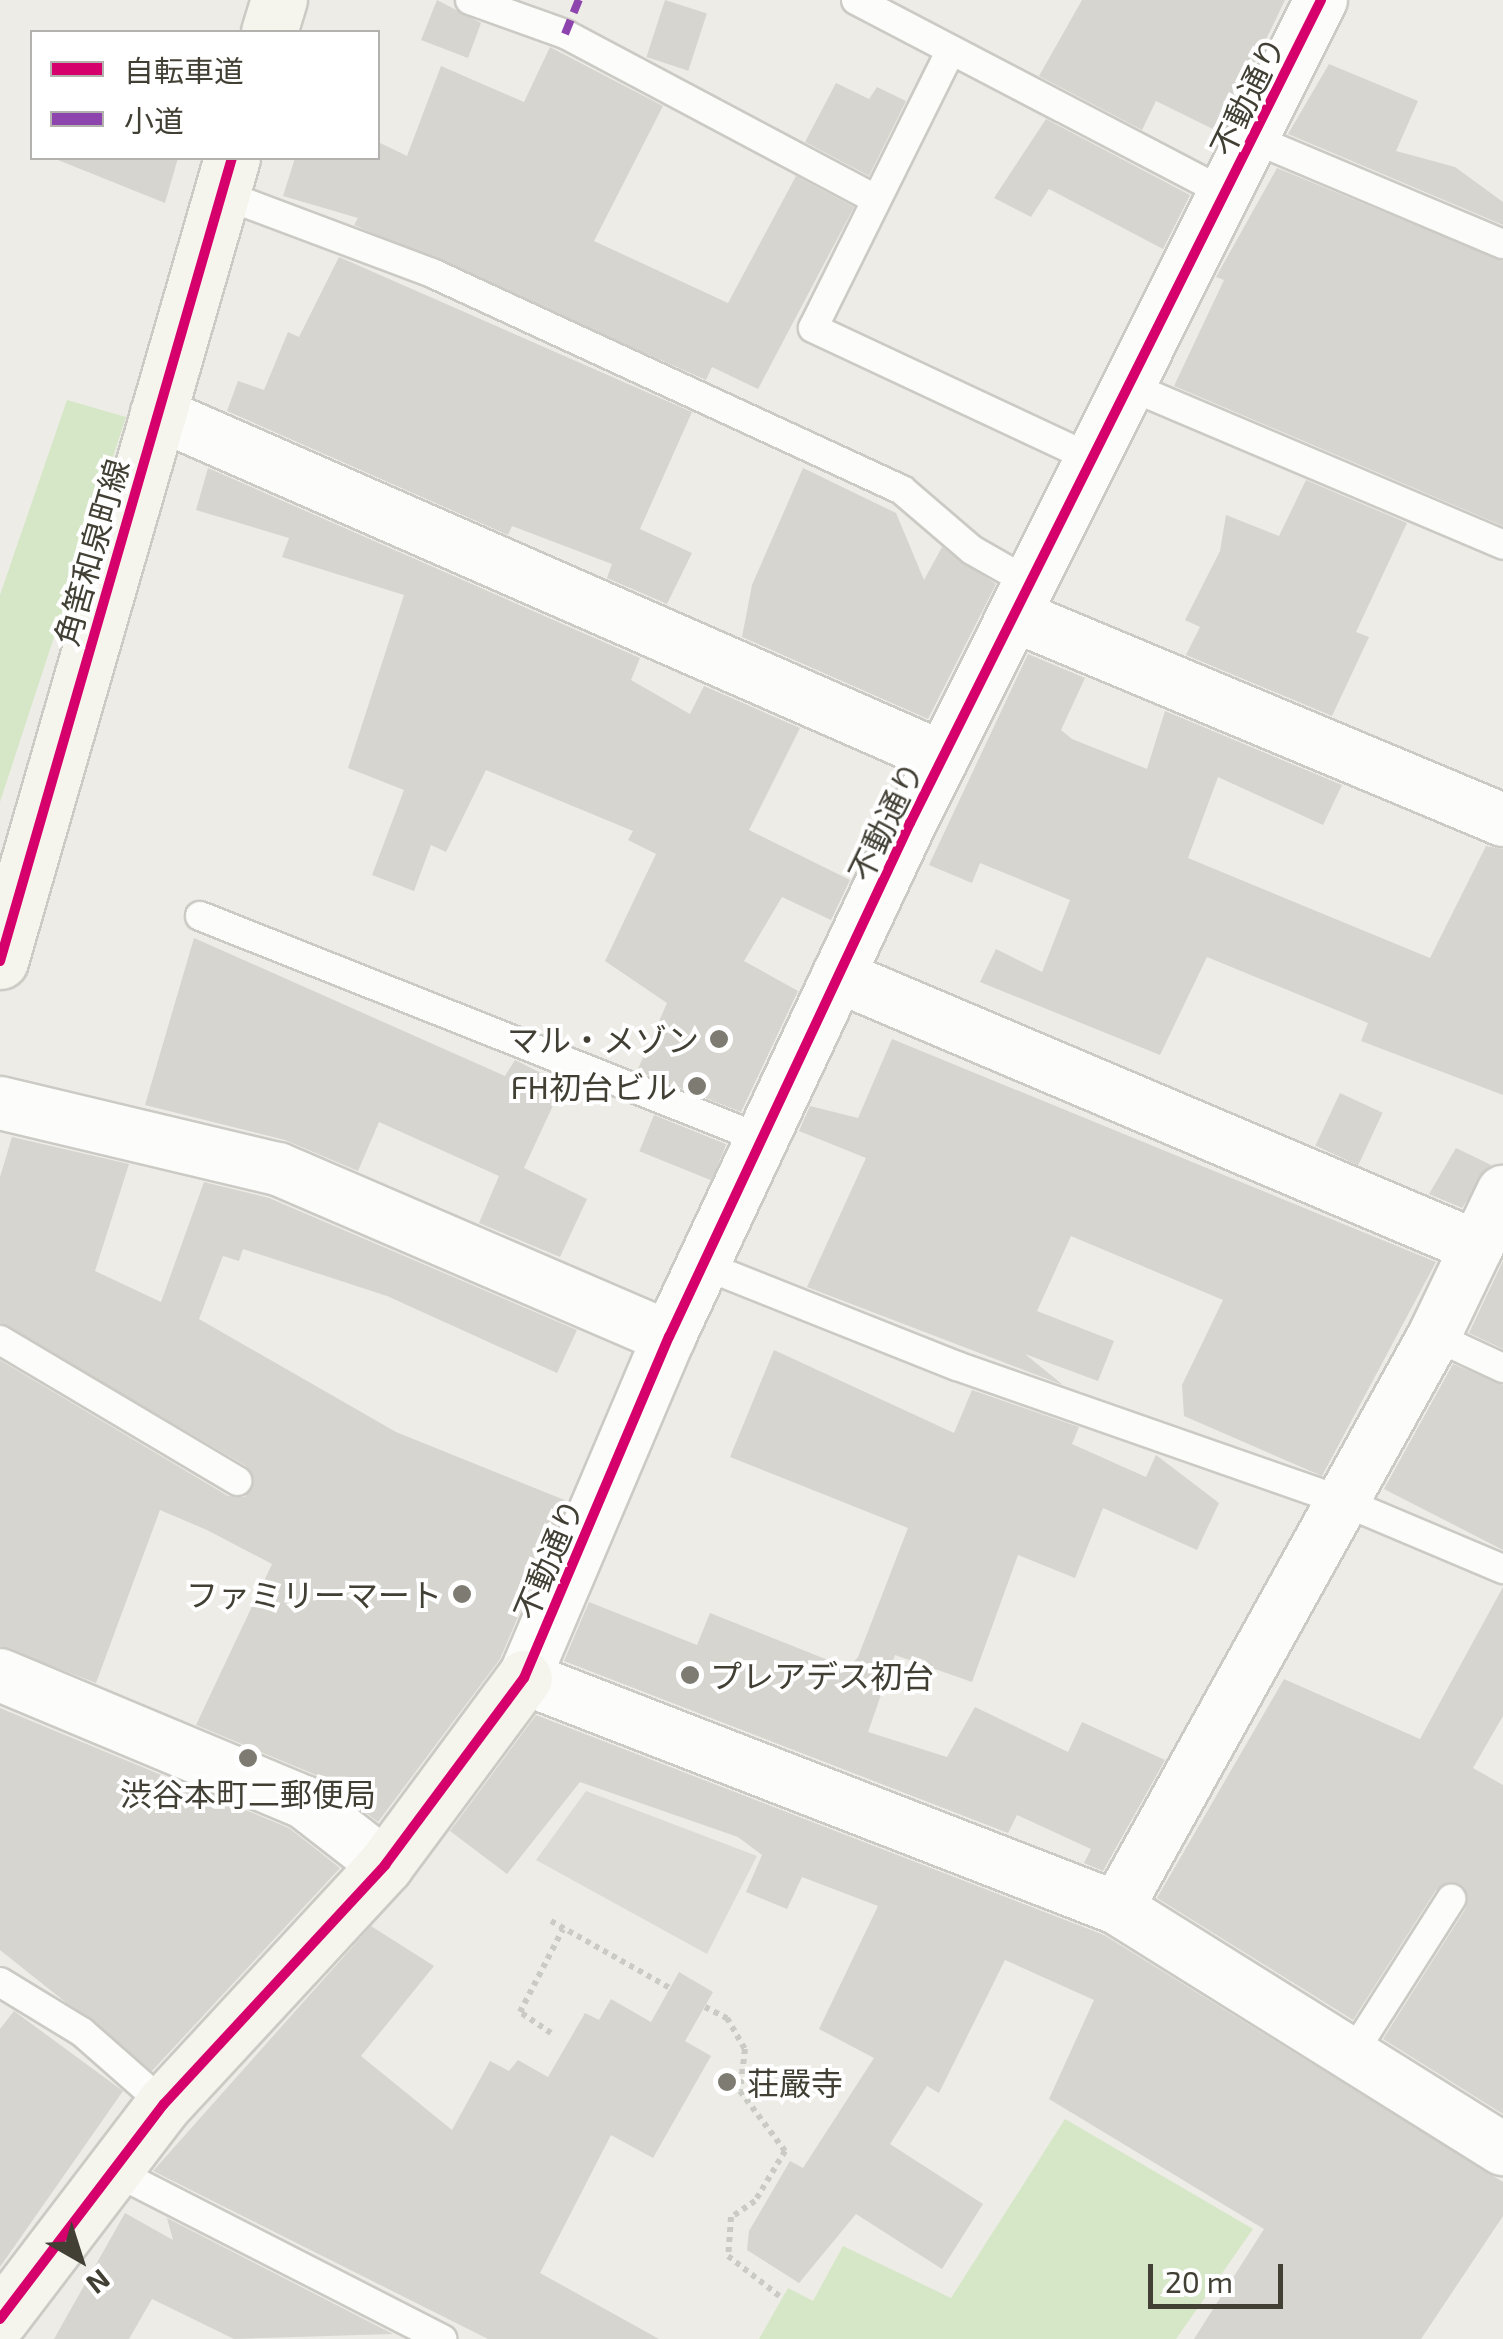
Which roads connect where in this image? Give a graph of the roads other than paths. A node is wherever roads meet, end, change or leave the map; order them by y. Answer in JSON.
{"nodes":[{"id":1,"x":279,"y":0,"type":"edge"},
{"id":2,"x":470,"y":0,"type":"edge"},
{"id":3,"x":1321,"y":0,"type":"edge"},
{"id":4,"x":867,"y":3,"type":"edge"},
{"id":5,"x":271,"y":30,"type":"edge"},
{"id":6,"x":951,"y":50,"type":"junction"},
{"id":7,"x":1254,"y":139,"type":"junction"},
{"id":8,"x":227,"y":176,"type":"edge"},
{"id":9,"x":1227,"y":194,"type":"junction"},
{"id":10,"x":874,"y":198,"type":"junction"},
{"id":11,"x":1503,"y":244,"type":"edge"},
{"id":12,"x":1134,"y":388,"type":"junction"},
{"id":13,"x":157,"y":414,"type":"junction"},
{"id":14,"x":1097,"y":461,"type":"junction"},
{"id":15,"x":1503,"y":545,"type":"edge"},
{"id":16,"x":1027,"y":602,"type":"junction"},
{"id":17,"x":943,"y":758,"type":"junction"},
{"id":18,"x":1503,"y":820,"type":"edge"},
{"id":19,"x":200,"y":916,"type":"dead end"},
{"id":20,"x":0,"y":961,"type":"edge"},
{"id":21,"x":838,"y":976,"type":"junction"},
{"id":22,"x":0,"y":1103,"type":"edge"},
{"id":23,"x":762,"y":1139,"type":"junction"},
{"id":24,"x":1503,"y":1192,"type":"edge"},
{"id":25,"x":1477,"y":1246,"type":"junction"},
{"id":26,"x":704,"y":1265,"type":"junction"},
{"id":27,"x":1434,"y":1336,"type":"junction"},
{"id":28,"x":669,"y":1337,"type":"junction"},
{"id":29,"x":0,"y":1340,"type":"edge"},
{"id":30,"x":1503,"y":1368,"type":"edge"},
{"id":31,"x":237,"y":1482,"type":"dead end"},
{"id":32,"x":1342,"y":1500,"type":"junction"},
{"id":33,"x":1503,"y":1569,"type":"edge"},
{"id":34,"x":0,"y":1675,"type":"edge"},
{"id":35,"x":524,"y":1678,"type":"junction"},
{"id":36,"x":385,"y":1865,"type":"junction"},
{"id":37,"x":1451,"y":1899,"type":"dead end"},
{"id":38,"x":1117,"y":1908,"type":"junction"},
{"id":39,"x":0,"y":1982,"type":"edge"},
{"id":40,"x":1354,"y":2053,"type":"junction"},
{"id":41,"x":164,"y":2104,"type":"junction"},
{"id":42,"x":1503,"y":2149,"type":"edge"},
{"id":43,"x":114,"y":2171,"type":"junction"},
{"id":44,"x":0,"y":2319,"type":"edge"},
{"id":45,"x":442,"y":2339,"type":"edge"}],
"edges":[{"from":1,"to":5,"type":"main road"},
{"from":2,"to":10,"type":"lane"},
{"from":3,"to":7,"type":"street","name":"不動通り"},
{"from":4,"to":6,"type":"lane"},
{"from":6,"to":9,"type":"lane"},
{"from":6,"to":10,"type":"lane"},
{"from":7,"to":9,"type":"street","name":"不動通り"},
{"from":7,"to":11,"type":"lane"},
{"from":8,"to":13,"type":"main road","name":"角筈和泉町線"},
{"from":8,"to":16,"type":"lane"},
{"from":9,"to":12,"type":"street","name":"不動通り"},
{"from":10,"to":14,"type":"lane"},
{"from":12,"to":14,"type":"street","name":"不動通り"},
{"from":12,"to":15,"type":"lane"},
{"from":13,"to":17,"type":"street"},
{"from":13,"to":20,"type":"main road","name":"角筈和泉町線"},
{"from":14,"to":16,"type":"street","name":"不動通り"},
{"from":16,"to":17,"type":"street","name":"不動通り"},
{"from":16,"to":18,"type":"street"},
{"from":17,"to":21,"type":"street","name":"不動通り"},
{"from":19,"to":23,"type":"lane"},
{"from":21,"to":23,"type":"street","name":"不動通り"},
{"from":21,"to":25,"type":"street"},
{"from":22,"to":28,"type":"street"},
{"from":23,"to":26,"type":"street","name":"不動通り"},
{"from":24,"to":25,"type":"street"},
{"from":25,"to":27,"type":"street"},
{"from":26,"to":28,"type":"street","name":"不動通り"},
{"from":26,"to":32,"type":"lane"},
{"from":27,"to":30,"type":"lane"},
{"from":27,"to":32,"type":"street"},
{"from":28,"to":35,"type":"street","name":"不動通り"},
{"from":29,"to":31,"type":"lane"},
{"from":32,"to":33,"type":"lane"},
{"from":32,"to":38,"type":"street"},
{"from":34,"to":36,"type":"street"},
{"from":35,"to":36,"type":"main road"},
{"from":35,"to":38,"type":"street"},
{"from":36,"to":41,"type":"main road"},
{"from":37,"to":40,"type":"lane"},
{"from":38,"to":40,"type":"street"},
{"from":39,"to":41,"type":"lane"},
{"from":40,"to":42,"type":"street"},
{"from":41,"to":43,"type":"main road"},
{"from":43,"to":44,"type":"main road"},
{"from":43,"to":45,"type":"lane"}]}
